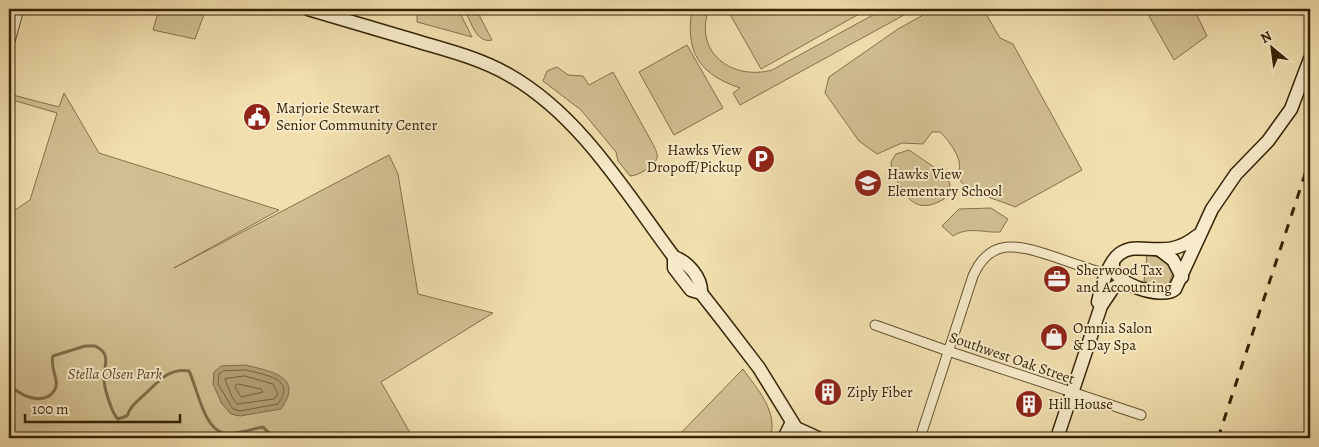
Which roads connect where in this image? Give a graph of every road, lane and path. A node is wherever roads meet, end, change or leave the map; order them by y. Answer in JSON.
{"nodes":[{"id":1,"x":19,"y":9,"type":"edge"},
{"id":2,"x":308,"y":9,"type":"edge"},
{"id":3,"x":9,"y":45,"type":"edge"},
{"id":4,"x":1310,"y":59,"type":"edge"},
{"id":5,"x":1198,"y":235,"type":"junction"},
{"id":6,"x":1160,"y":250,"type":"junction"},
{"id":7,"x":1110,"y":269,"type":"junction"},
{"id":8,"x":1182,"y":277,"type":"junction"},
{"id":9,"x":1124,"y":282,"type":"junction"},
{"id":10,"x":1100,"y":306,"type":"junction"},
{"id":11,"x":875,"y":324,"type":"dead end"},
{"id":12,"x":948,"y":351,"type":"junction"},
{"id":13,"x":1072,"y":393,"type":"junction"},
{"id":14,"x":1141,"y":415,"type":"dead end"},
{"id":15,"x":792,"y":422,"type":"junction"},
{"id":16,"x":784,"y":438,"type":"edge"},
{"id":17,"x":818,"y":438,"type":"edge"},
{"id":18,"x":920,"y":438,"type":"edge"},
{"id":19,"x":1057,"y":438,"type":"edge"}],
"edges":[{"from":1,"to":3,"type":"street"},
{"from":2,"to":15,"type":"main road"},
{"from":4,"to":5,"type":"main road"},
{"from":5,"to":6,"type":"main road"},
{"from":5,"to":8,"type":"main road"},
{"from":6,"to":7,"type":"main road"},
{"from":6,"to":8,"type":"main road"},
{"from":7,"to":9,"type":"main road"},
{"from":7,"to":10,"type":"main road"},
{"from":7,"to":12,"type":"street"},
{"from":8,"to":9,"type":"main road"},
{"from":9,"to":10,"type":"main road"},
{"from":10,"to":13,"type":"main road"},
{"from":11,"to":12,"type":"street","name":"Southwest Oak Street"},
{"from":12,"to":13,"type":"street","name":"Southwest Oak Street"},
{"from":12,"to":18,"type":"street"},
{"from":13,"to":14,"type":"street","name":"Southwest Oak Street"},
{"from":13,"to":19,"type":"main road"},
{"from":15,"to":16,"type":"main road"},
{"from":15,"to":17,"type":"main road"}]}
